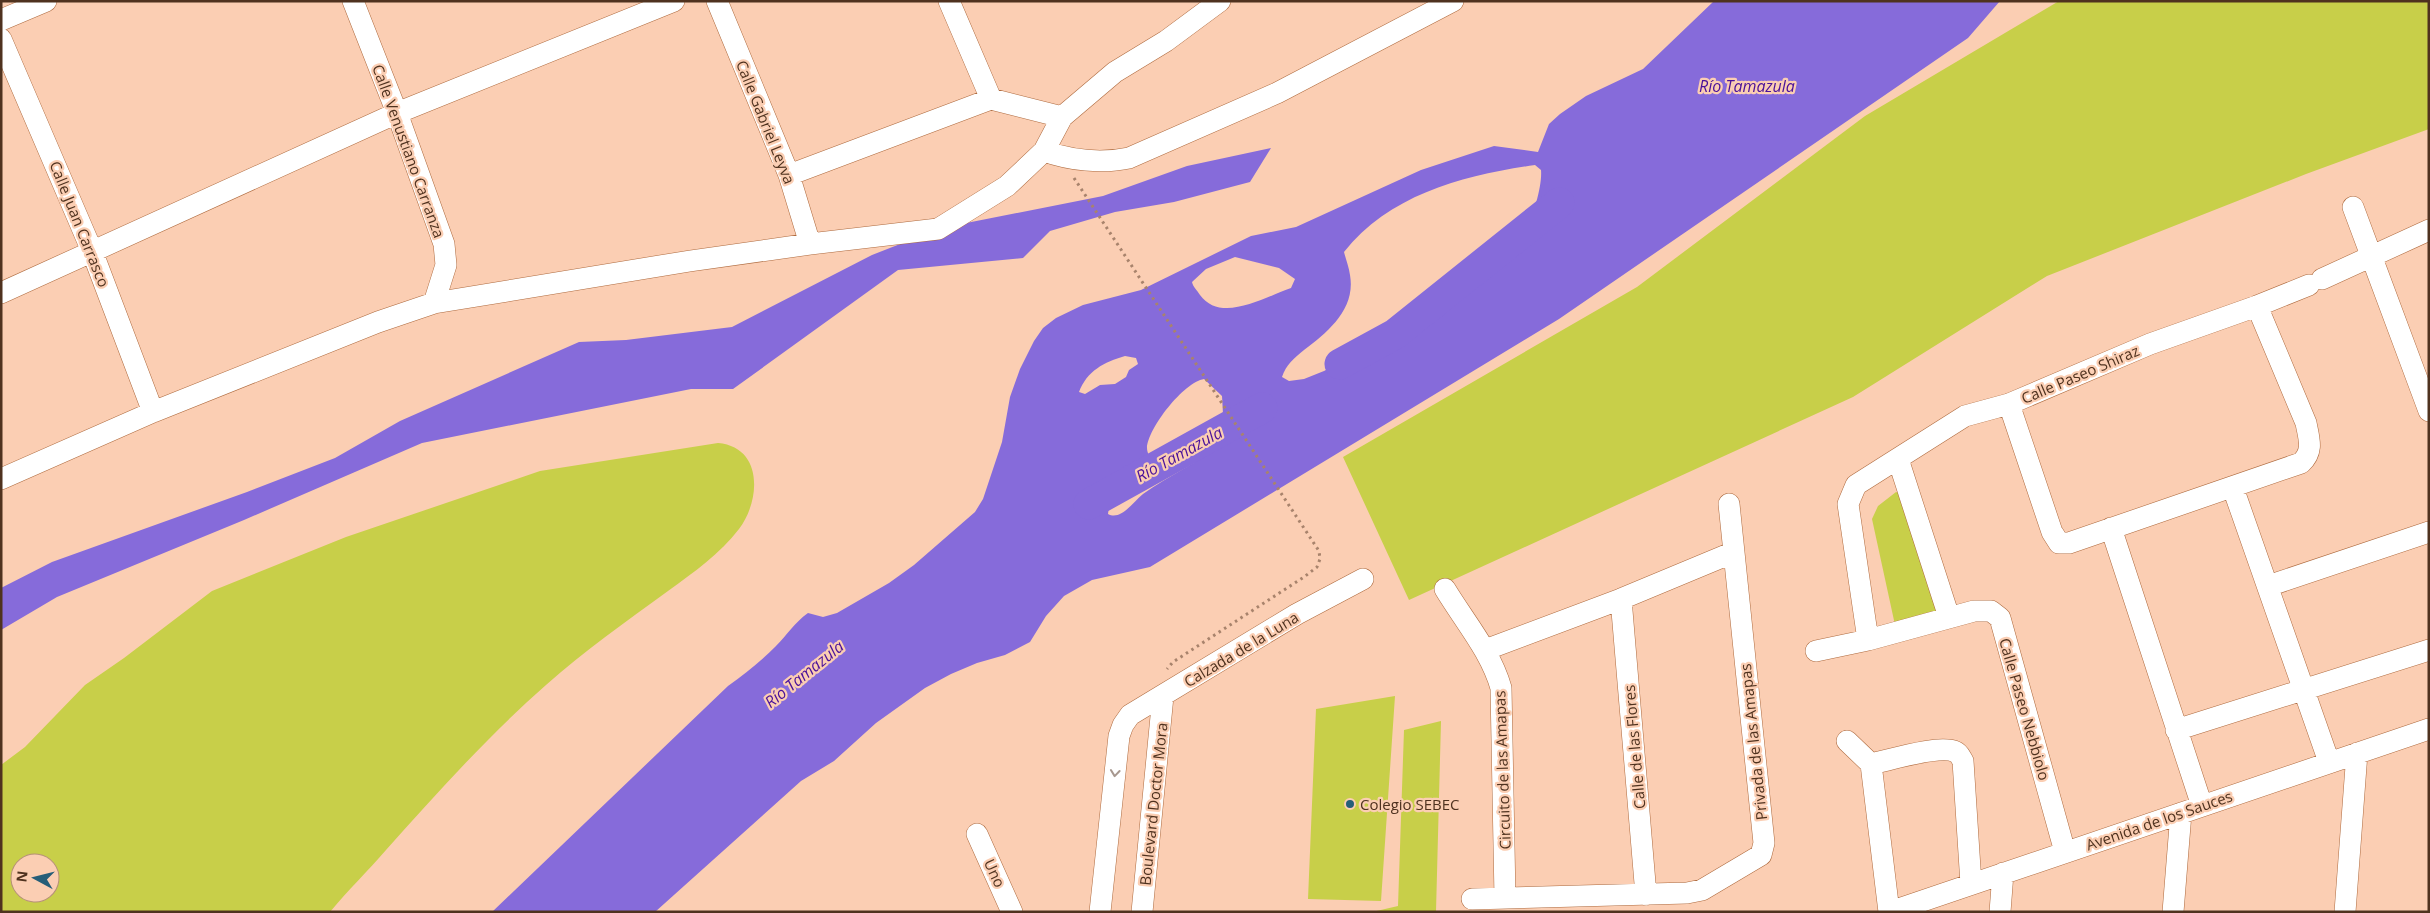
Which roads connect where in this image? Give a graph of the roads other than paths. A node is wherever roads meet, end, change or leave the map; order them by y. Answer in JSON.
{"nodes":[{"id":1,"x":46,"y":1,"type":"edge"},
{"id":2,"x":353,"y":1,"type":"edge"},
{"id":3,"x":674,"y":1,"type":"edge"},
{"id":4,"x":717,"y":1,"type":"edge"},
{"id":5,"x":950,"y":1,"type":"edge"},
{"id":6,"x":1220,"y":1,"type":"edge"},
{"id":7,"x":1453,"y":1,"type":"edge"},
{"id":8,"x":1,"y":20,"type":"edge"},
{"id":9,"x":1,"y":38,"type":"edge"},
{"id":10,"x":990,"y":99,"type":"junction"},
{"id":11,"x":397,"y":113,"type":"junction"},
{"id":12,"x":1062,"y":117,"type":"junction"},
{"id":13,"x":1044,"y":151,"type":"junction"},
{"id":14,"x":789,"y":175,"type":"junction"},
{"id":15,"x":2353,"y":207,"type":"dead end"},
{"id":16,"x":2429,"y":230,"type":"edge"},
{"id":17,"x":810,"y":244,"type":"junction"},
{"id":18,"x":92,"y":251,"type":"junction"},
{"id":19,"x":2372,"y":255,"type":"junction"},
{"id":20,"x":1,"y":293,"type":"edge"},
{"id":21,"x":434,"y":303,"type":"junction"},
{"id":22,"x":2257,"y":306,"type":"junction"},
{"id":23,"x":2009,"y":404,"type":"junction"},
{"id":24,"x":2429,"y":411,"type":"edge"},
{"id":25,"x":153,"y":412,"type":"junction"},
{"id":26,"x":1898,"y":459,"type":"junction"},
{"id":27,"x":1,"y":479,"type":"edge"},
{"id":28,"x":2233,"y":488,"type":"junction"},
{"id":29,"x":1729,"y":504,"type":"dead end"},
{"id":30,"x":2111,"y":528,"type":"junction"},
{"id":31,"x":2429,"y":532,"type":"edge"},
{"id":32,"x":1734,"y":552,"type":"junction"},
{"id":33,"x":1363,"y":579,"type":"dead end"},
{"id":34,"x":2268,"y":586,"type":"junction"},
{"id":35,"x":1445,"y":589,"type":"dead end"},
{"id":36,"x":1621,"y":599,"type":"junction"},
{"id":37,"x":1948,"y":618,"type":"junction"},
{"id":38,"x":1868,"y":640,"type":"junction"},
{"id":39,"x":1485,"y":650,"type":"junction"},
{"id":40,"x":2429,"y":650,"type":"edge"},
{"id":41,"x":1816,"y":651,"type":"dead end"},
{"id":42,"x":2303,"y":690,"type":"junction"},
{"id":43,"x":1163,"y":696,"type":"junction"},
{"id":44,"x":2429,"y":729,"type":"edge"},
{"id":45,"x":2176,"y":730,"type":"junction"},
{"id":46,"x":1847,"y":742,"type":"dead end"},
{"id":47,"x":2357,"y":753,"type":"junction"},
{"id":48,"x":2329,"y":762,"type":"junction"},
{"id":49,"x":1872,"y":764,"type":"junction"},
{"id":50,"x":2202,"y":806,"type":"junction"},
{"id":51,"x":2180,"y":813,"type":"junction"},
{"id":52,"x":976,"y":834,"type":"dead end"},
{"id":53,"x":2065,"y":852,"type":"junction"},
{"id":54,"x":2003,"y":873,"type":"junction"},
{"id":55,"x":1971,"y":884,"type":"junction"},
{"id":56,"x":1646,"y":895,"type":"junction"},
{"id":57,"x":1505,"y":898,"type":"junction"},
{"id":58,"x":1472,"y":899,"type":"dead end"},
{"id":59,"x":1576,"y":904,"type":"edge"},
{"id":60,"x":1012,"y":912,"type":"edge"},
{"id":61,"x":1100,"y":912,"type":"edge"},
{"id":62,"x":1142,"y":912,"type":"edge"},
{"id":63,"x":1889,"y":912,"type":"edge"},
{"id":64,"x":2000,"y":912,"type":"edge"},
{"id":65,"x":2173,"y":912,"type":"edge"},
{"id":66,"x":2345,"y":912,"type":"edge"}],
"edges":[{"from":1,"to":8,"type":"street"},
{"from":2,"to":11,"type":"street","name":"Calle Venustiano Carranza"},
{"from":3,"to":11,"type":"street"},
{"from":4,"to":14,"type":"street","name":"Calle Gabriel Leyva"},
{"from":5,"to":10,"type":"street"},
{"from":6,"to":12,"type":"street"},
{"from":7,"to":13,"type":"street"},
{"from":9,"to":18,"type":"street","name":"Calle Juan Carrasco"},
{"from":10,"to":12,"type":"street"},
{"from":10,"to":14,"type":"street"},
{"from":11,"to":18,"type":"street"},
{"from":11,"to":21,"type":"street","name":"Calle Venustiano Carranza"},
{"from":12,"to":13,"type":"street"},
{"from":13,"to":17,"type":"street"},
{"from":14,"to":17,"type":"street","name":"Calle Gabriel Leyva"},
{"from":15,"to":19,"type":"street"},
{"from":16,"to":19,"type":"street","name":"Calle Paseo Shiraz"},
{"from":17,"to":21,"type":"street"},
{"from":18,"to":20,"type":"street"},
{"from":18,"to":25,"type":"street","name":"Calle Juan Carrasco"},
{"from":19,"to":22,"type":"street","name":"Calle Paseo Shiraz"},
{"from":19,"to":24,"type":"street"},
{"from":21,"to":25,"type":"street"},
{"from":22,"to":23,"type":"street","name":"Calle Paseo Shiraz"},
{"from":22,"to":28,"type":"street","name":"Calle Paseo Shiraz"},
{"from":23,"to":26,"type":"street"},
{"from":23,"to":30,"type":"street","name":"Calle Paseo Shiraz"},
{"from":25,"to":27,"type":"street"},
{"from":26,"to":37,"type":"street"},
{"from":26,"to":38,"type":"street"},
{"from":28,"to":30,"type":"street","name":"Calle Paseo Shiraz"},
{"from":28,"to":34,"type":"street"},
{"from":29,"to":32,"type":"street","name":"Privada de las Amapas"},
{"from":30,"to":45,"type":"street"},
{"from":31,"to":34,"type":"street"},
{"from":32,"to":36,"type":"street"},
{"from":32,"to":56,"type":"street","name":"Privada de las Amapas"},
{"from":33,"to":43,"type":"street","name":"Calzada de la Luna"},
{"from":34,"to":42,"type":"street"},
{"from":35,"to":39,"type":"street","name":"Circuito de las Amapas"},
{"from":36,"to":39,"type":"street"},
{"from":36,"to":56,"type":"street","name":"Calle de las Flores"},
{"from":37,"to":38,"type":"street","name":"Calle Paseo Nebbiolo"},
{"from":37,"to":53,"type":"street","name":"Calle Paseo Nebbiolo"},
{"from":38,"to":41,"type":"street","name":"Calle Paseo Nebbiolo"},
{"from":39,"to":57,"type":"street","name":"Circuito de las Amapas"},
{"from":40,"to":42,"type":"street"},
{"from":42,"to":45,"type":"street"},
{"from":42,"to":48,"type":"street"},
{"from":43,"to":61,"type":"street","name":"Calzada de la Luna","one_way":true},
{"from":43,"to":62,"type":"street","name":"Boulevard Doctor Mora"},
{"from":44,"to":47,"type":"street","name":"Avenida de los Sauces"},
{"from":45,"to":50,"type":"street"},
{"from":46,"to":49,"type":"street"},
{"from":47,"to":48,"type":"street","name":"Avenida de los Sauces"},
{"from":47,"to":66,"type":"street"},
{"from":48,"to":50,"type":"street","name":"Avenida de los Sauces"},
{"from":49,"to":55,"type":"street"},
{"from":49,"to":63,"type":"street"},
{"from":50,"to":51,"type":"street","name":"Avenida de los Sauces"},
{"from":51,"to":53,"type":"street","name":"Avenida de los Sauces"},
{"from":51,"to":65,"type":"street"},
{"from":52,"to":60,"type":"street","name":"Uno"},
{"from":53,"to":54,"type":"street","name":"Avenida de los Sauces"},
{"from":54,"to":55,"type":"street","name":"Avenida de los Sauces"},
{"from":54,"to":64,"type":"street"},
{"from":55,"to":63,"type":"street","name":"Avenida de los Sauces"},
{"from":56,"to":59,"type":"street"},
{"from":57,"to":58,"type":"street"},
{"from":57,"to":59,"type":"street"}]}
